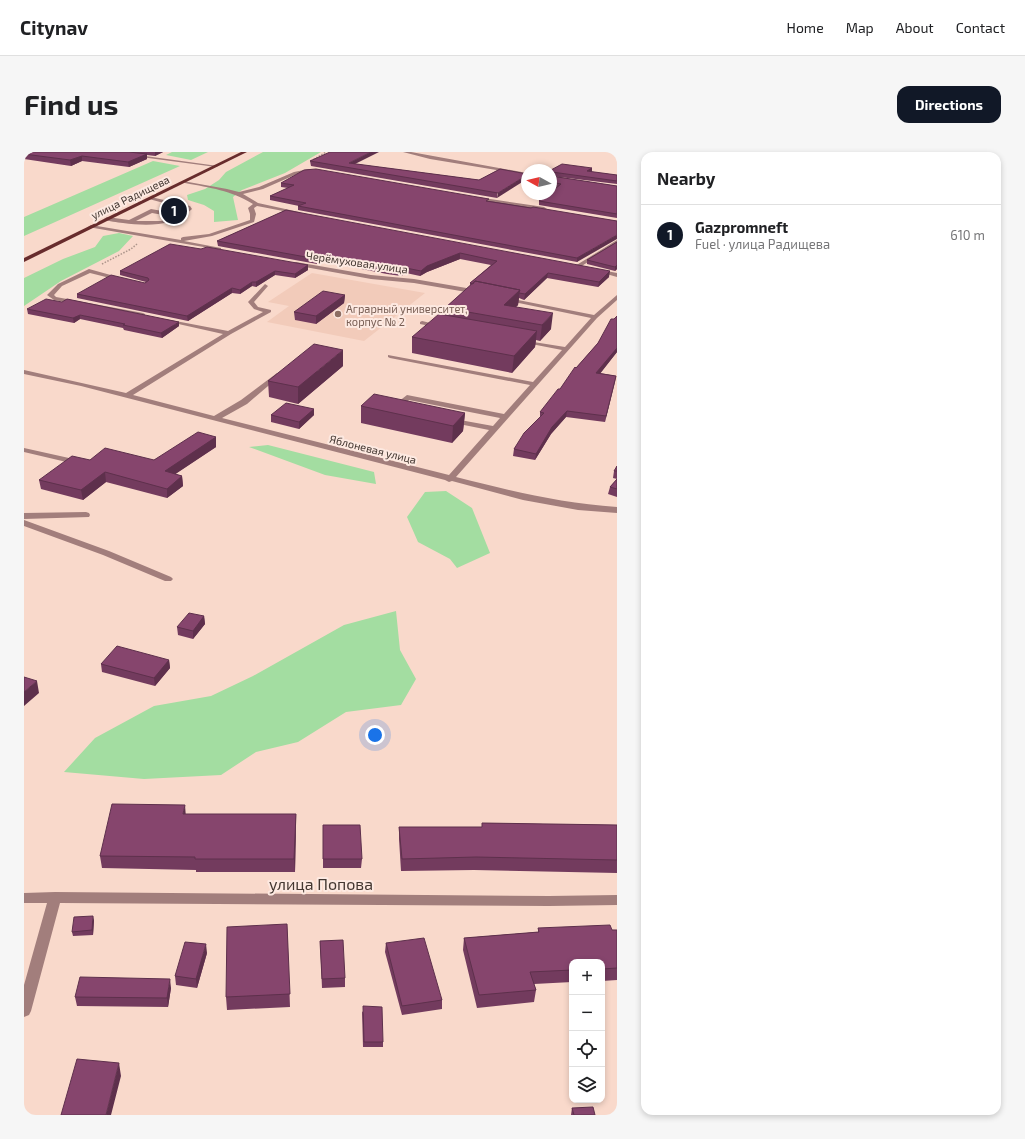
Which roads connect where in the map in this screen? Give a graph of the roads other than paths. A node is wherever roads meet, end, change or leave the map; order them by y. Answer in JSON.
{"nodes":[{"id":1,"x":106,"y":152,"type":"edge"},
{"id":2,"x":245,"y":152,"type":"edge"},
{"id":3,"x":405,"y":152,"type":"edge"},
{"id":4,"x":216,"y":166,"type":"junction"},
{"id":5,"x":324,"y":172,"type":"edge"},
{"id":6,"x":521,"y":173,"type":"edge"},
{"id":7,"x":185,"y":182,"type":"junction"},
{"id":8,"x":239,"y":194,"type":"junction"},
{"id":9,"x":467,"y":196,"type":"edge"},
{"id":10,"x":151,"y":198,"type":"junction"},
{"id":11,"x":256,"y":204,"type":"junction"},
{"id":12,"x":550,"y":210,"type":"edge"},
{"id":13,"x":307,"y":215,"type":"edge"},
{"id":14,"x":180,"y":216,"type":"junction"},
{"id":15,"x":107,"y":219,"type":"junction"},
{"id":16,"x":131,"y":221,"type":"junction"},
{"id":17,"x":91,"y":227,"type":"junction"},
{"id":18,"x":169,"y":240,"type":"junction"},
{"id":19,"x":615,"y":245,"type":"edge"},
{"id":20,"x":225,"y":250,"type":"edge"},
{"id":21,"x":24,"y":260,"type":"edge"},
{"id":22,"x":292,"y":263,"type":"edge"},
{"id":23,"x":571,"y":264,"type":"edge"},
{"id":24,"x":578,"y":266,"type":"junction"},
{"id":25,"x":586,"y":267,"type":"edge"},
{"id":26,"x":593,"y":269,"type":"edge"},
{"id":27,"x":617,"y":275,"type":"edge"},
{"id":28,"x":130,"y":281,"type":"edge"},
{"id":29,"x":265,"y":286,"type":"dead end"},
{"id":30,"x":486,"y":294,"type":"edge"},
{"id":31,"x":502,"y":297,"type":"edge"},
{"id":32,"x":617,"y":297,"type":"edge"},
{"id":33,"x":151,"y":316,"type":"edge"},
{"id":34,"x":596,"y":317,"type":"junction"},
{"id":35,"x":159,"y":318,"type":"edge"},
{"id":36,"x":422,"y":323,"type":"dead end"},
{"id":37,"x":445,"y":327,"type":"edge"},
{"id":38,"x":229,"y":333,"type":"junction"},
{"id":39,"x":514,"y":339,"type":"edge"},
{"id":40,"x":567,"y":349,"type":"junction"},
{"id":41,"x":390,"y":356,"type":"dead end"},
{"id":42,"x":286,"y":369,"type":"edge"},
{"id":43,"x":24,"y":372,"type":"edge"},
{"id":44,"x":535,"y":384,"type":"junction"},
{"id":45,"x":126,"y":396,"type":"junction"},
{"id":46,"x":403,"y":409,"type":"edge"},
{"id":47,"x":442,"y":417,"type":"edge"},
{"id":48,"x":506,"y":417,"type":"junction"},
{"id":49,"x":214,"y":419,"type":"junction"},
{"id":50,"x":495,"y":429,"type":"junction"},
{"id":51,"x":24,"y":450,"type":"edge"},
{"id":52,"x":75,"y":462,"type":"edge"},
{"id":53,"x":449,"y":480,"type":"junction"},
{"id":54,"x":617,"y":510,"type":"edge"},
{"id":55,"x":86,"y":515,"type":"dead end"},
{"id":56,"x":24,"y":516,"type":"edge"},
{"id":57,"x":24,"y":523,"type":"edge"},
{"id":58,"x":168,"y":579,"type":"dead end"},
{"id":59,"x":55,"y":897,"type":"junction"},
{"id":60,"x":24,"y":898,"type":"edge"},
{"id":61,"x":617,"y":900,"type":"edge"},
{"id":62,"x":24,"y":1011,"type":"edge"}],
"edges":[{"from":1,"to":4,"type":"street"},
{"from":2,"to":4,"type":"main road","name":"улица Радищева"},
{"from":3,"to":6,"type":"street"},
{"from":4,"to":7,"type":"main road","name":"улица Радищева"},
{"from":5,"to":8,"type":"street"},
{"from":7,"to":8,"type":"street"},
{"from":7,"to":10,"type":"main road","name":"улица Радищева"},
{"from":8,"to":11,"type":"street"},
{"from":9,"to":12,"type":"street"},
{"from":10,"to":14,"type":"street"},
{"from":10,"to":15,"type":"main road","name":"улица Радищева"},
{"from":11,"to":13,"type":"street"},
{"from":11,"to":18,"type":"street"},
{"from":14,"to":16,"type":"street"},
{"from":14,"to":16,"type":"street"},
{"from":15,"to":16,"type":"street"},
{"from":15,"to":17,"type":"main road","name":"улица Радищева"},
{"from":17,"to":18,"type":"street"},
{"from":17,"to":21,"type":"main road","name":"улица Радищева"},
{"from":18,"to":20,"type":"street"},
{"from":19,"to":24,"type":"street"},
{"from":22,"to":30,"type":"street","name":"Черёмуховая улица"},
{"from":23,"to":24,"type":"street"},
{"from":24,"to":25,"type":"street"},
{"from":26,"to":27,"type":"street"},
{"from":28,"to":33,"type":"street"},
{"from":29,"to":38,"type":"street"},
{"from":31,"to":34,"type":"street"},
{"from":32,"to":34,"type":"street"},
{"from":34,"to":40,"type":"street"},
{"from":35,"to":38,"type":"street"},
{"from":36,"to":37,"type":"street"},
{"from":38,"to":45,"type":"street"},
{"from":39,"to":40,"type":"street"},
{"from":40,"to":44,"type":"street"},
{"from":41,"to":44,"type":"street"},
{"from":42,"to":49,"type":"street"},
{"from":43,"to":45,"type":"street","name":"Яблоневая улица"},
{"from":44,"to":48,"type":"street"},
{"from":45,"to":49,"type":"street","name":"Яблоневая улица"},
{"from":46,"to":48,"type":"street"},
{"from":47,"to":50,"type":"street"},
{"from":48,"to":50,"type":"street"},
{"from":49,"to":53,"type":"street","name":"Яблоневая улица"},
{"from":50,"to":53,"type":"street"},
{"from":51,"to":52,"type":"street"},
{"from":53,"to":54,"type":"street","name":"Яблоневая улица"},
{"from":55,"to":56,"type":"street"},
{"from":57,"to":58,"type":"street"},
{"from":59,"to":60,"type":"street","name":"улица Попова"},
{"from":59,"to":61,"type":"street","name":"улица Попова"},
{"from":59,"to":62,"type":"street"}]}
